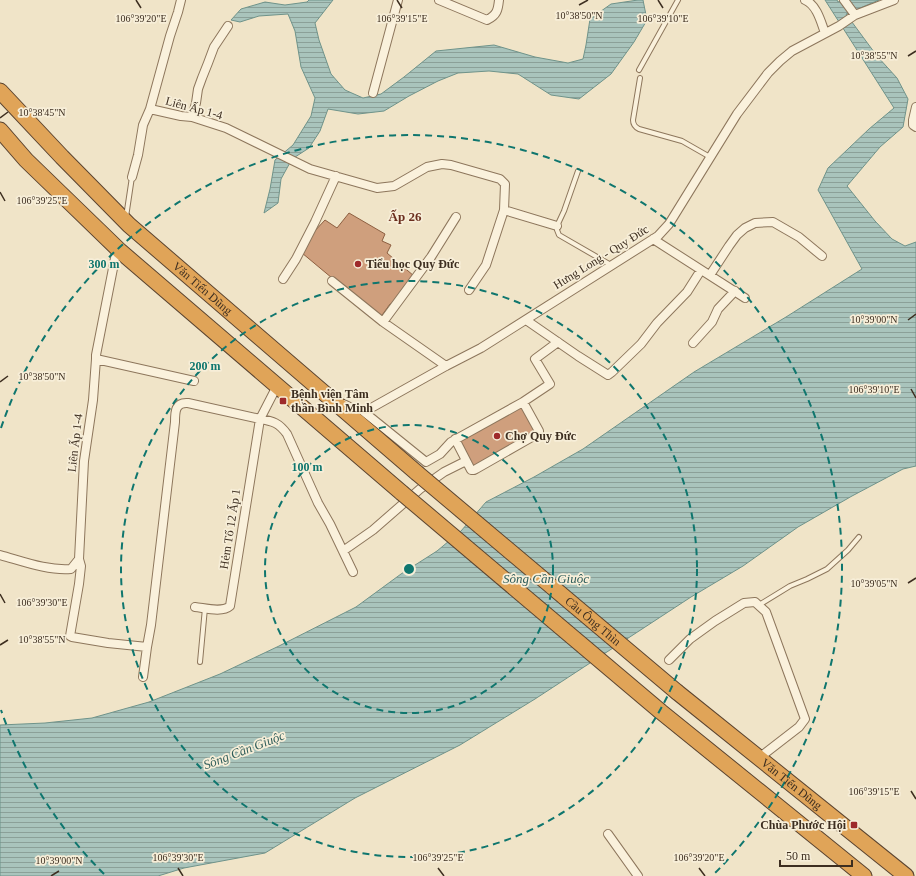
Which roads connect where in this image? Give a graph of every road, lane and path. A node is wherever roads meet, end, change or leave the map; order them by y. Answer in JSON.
{"nodes":[{"id":1,"x":181,"y":0,"type":"edge"},
{"id":2,"x":398,"y":0,"type":"edge"},
{"id":3,"x":439,"y":0,"type":"edge"},
{"id":4,"x":499,"y":0,"type":"edge"},
{"id":5,"x":678,"y":0,"type":"edge"},
{"id":6,"x":805,"y":0,"type":"edge"},
{"id":7,"x":844,"y":0,"type":"edge"},
{"id":8,"x":894,"y":0,"type":"edge"},
{"id":9,"x":854,"y":16,"type":"junction"},
{"id":10,"x":228,"y":26,"type":"dead end"},
{"id":11,"x":825,"y":33,"type":"junction"},
{"id":12,"x":639,"y":70,"type":"dead end"},
{"id":13,"x":640,"y":78,"type":"dead end"},
{"id":14,"x":0,"y":91,"type":"edge"},
{"id":15,"x":373,"y":93,"type":"dead end"},
{"id":16,"x":916,"y":107,"type":"edge"},
{"id":17,"x":150,"y":109,"type":"junction"},
{"id":18,"x":192,"y":117,"type":"junction"},
{"id":19,"x":916,"y":127,"type":"edge"},
{"id":20,"x":0,"y":130,"type":"edge"},
{"id":21,"x":710,"y":157,"type":"junction"},
{"id":22,"x":578,"y":171,"type":"dead end"},
{"id":23,"x":336,"y":176,"type":"junction"},
{"id":24,"x":132,"y":178,"type":"joint"},
{"id":25,"x":504,"y":210,"type":"junction"},
{"id":26,"x":456,"y":217,"type":"dead end"},
{"id":27,"x":126,"y":222,"type":"junction"},
{"id":28,"x":557,"y":226,"type":"junction"},
{"id":29,"x":653,"y":239,"type":"junction"},
{"id":30,"x":116,"y":248,"type":"junction"},
{"id":31,"x":822,"y":256,"type":"dead end"},
{"id":32,"x":611,"y":265,"type":"junction"},
{"id":33,"x":701,"y":270,"type":"junction"},
{"id":34,"x":710,"y":275,"type":"junction"},
{"id":35,"x":283,"y":279,"type":"dead end"},
{"id":36,"x":332,"y":281,"type":"dead end"},
{"id":37,"x":470,"y":290,"type":"dead end"},
{"id":38,"x":735,"y":291,"type":"junction"},
{"id":39,"x":745,"y":298,"type":"dead end"},
{"id":40,"x":526,"y":320,"type":"junction"},
{"id":41,"x":383,"y":322,"type":"junction"},
{"id":42,"x":558,"y":342,"type":"junction"},
{"id":43,"x":692,"y":343,"type":"dead end"},
{"id":44,"x":96,"y":359,"type":"junction"},
{"id":45,"x":446,"y":366,"type":"junction"},
{"id":46,"x":194,"y":381,"type":"dead end"},
{"id":47,"x":277,"y":386,"type":"junction"},
{"id":48,"x":322,"y":392,"type":"junction"},
{"id":49,"x":523,"y":402,"type":"junction"},
{"id":50,"x":364,"y":412,"type":"junction"},
{"id":51,"x":260,"y":419,"type":"junction"},
{"id":52,"x":455,"y":439,"type":"junction"},
{"id":53,"x":466,"y":461,"type":"junction"},
{"id":54,"x":417,"y":473,"type":"joint"},
{"id":55,"x":859,"y":537,"type":"dead end"},
{"id":56,"x":343,"y":551,"type":"junction"},
{"id":57,"x":0,"y":555,"type":"edge"},
{"id":58,"x":78,"y":559,"type":"junction"},
{"id":59,"x":353,"y":572,"type":"dead end"},
{"id":60,"x":759,"y":605,"type":"junction"},
{"id":61,"x":195,"y":607,"type":"dead end"},
{"id":62,"x":205,"y":608,"type":"junction"},
{"id":63,"x":147,"y":647,"type":"junction"},
{"id":64,"x":669,"y":660,"type":"dead end"},
{"id":65,"x":200,"y":662,"type":"dead end"},
{"id":66,"x":143,"y":677,"type":"dead end"},
{"id":67,"x":677,"y":692,"type":"joint"},
{"id":68,"x":759,"y":758,"type":"junction"},
{"id":69,"x":608,"y":834,"type":"dead end"},
{"id":70,"x":638,"y":876,"type":"edge"},
{"id":71,"x":864,"y":876,"type":"edge"},
{"id":72,"x":906,"y":876,"type":"edge"}],
"edges":[{"from":1,"to":17,"type":"street"},
{"from":2,"to":15,"type":"street"},
{"from":3,"to":4,"type":"street"},
{"from":5,"to":12,"type":"lane"},
{"from":6,"to":11,"type":"street"},
{"from":7,"to":9,"type":"street"},
{"from":8,"to":9,"type":"street","name":"Hưng Long - Quy Đức"},
{"from":9,"to":11,"type":"street","name":"Hưng Long - Quy Đức"},
{"from":10,"to":18,"type":"street"},
{"from":11,"to":21,"type":"street","name":"Hưng Long - Quy Đức"},
{"from":13,"to":21,"type":"lane"},
{"from":14,"to":27,"type":"highway","name":"Văn Tiến Dũng"},
{"from":16,"to":19,"type":"street"},
{"from":17,"to":18,"type":"street","name":"Liên Ấp 1-4"},
{"from":17,"to":24,"type":"street","name":"Liên Ấp 1-4"},
{"from":18,"to":23,"type":"street","name":"Liên Ấp 1-4"},
{"from":20,"to":30,"type":"highway"},
{"from":21,"to":29,"type":"street","name":"Hưng Long - Quy Đức"},
{"from":22,"to":28,"type":"lane"},
{"from":23,"to":25,"type":"street","name":"Liên Ấp 1-4"},
{"from":23,"to":35,"type":"street"},
{"from":24,"to":27,"type":"lane","name":"Liên Ấp 1-4"},
{"from":25,"to":28,"type":"street"},
{"from":25,"to":37,"type":"street","name":"Liên Ấp 1-4"},
{"from":26,"to":41,"type":"street"},
{"from":27,"to":48,"type":"highway","name":"Văn Tiến Dũng"},
{"from":28,"to":32,"type":"lane"},
{"from":29,"to":32,"type":"street","name":"Hưng Long - Quy Đức"},
{"from":29,"to":33,"type":"street"},
{"from":30,"to":44,"type":"street","name":"Liên Ấp 1-4"},
{"from":30,"to":47,"type":"highway"},
{"from":31,"to":34,"type":"street"},
{"from":32,"to":40,"type":"street","name":"Hưng Long - Quy Đức"},
{"from":33,"to":34,"type":"street"},
{"from":33,"to":42,"type":"street"},
{"from":34,"to":38,"type":"street"},
{"from":36,"to":41,"type":"street"},
{"from":38,"to":39,"type":"street"},
{"from":38,"to":43,"type":"street"},
{"from":40,"to":42,"type":"street"},
{"from":40,"to":45,"type":"street","name":"Hưng Long - Quy Đức"},
{"from":41,"to":45,"type":"street"},
{"from":42,"to":49,"type":"street"},
{"from":44,"to":46,"type":"street"},
{"from":44,"to":58,"type":"street","name":"Liên Ấp 1-4"},
{"from":45,"to":50,"type":"street","name":"Hưng Long - Quy Đức"},
{"from":47,"to":51,"type":"street"},
{"from":47,"to":71,"type":"highway","bridge":true},
{"from":48,"to":50,"type":"lane"},
{"from":48,"to":54,"type":"highway","name":"Văn Tiến Dũng"},
{"from":49,"to":52,"type":"street"},
{"from":49,"to":53,"type":"street"},
{"from":50,"to":52,"type":"street"},
{"from":51,"to":56,"type":"street"},
{"from":51,"to":62,"type":"street","name":"Hẻm Tổ 12 Ấp 1"},
{"from":51,"to":63,"type":"street"},
{"from":52,"to":53,"type":"street"},
{"from":53,"to":56,"type":"street"},
{"from":54,"to":67,"type":"highway","name":"Cầu Ông Thìn","bridge":true},
{"from":55,"to":60,"type":"lane"},
{"from":56,"to":59,"type":"street"},
{"from":57,"to":58,"type":"street"},
{"from":58,"to":63,"type":"street","name":"Liên Ấp 1-4"},
{"from":60,"to":64,"type":"street"},
{"from":60,"to":68,"type":"street"},
{"from":61,"to":62,"type":"street","name":"Hẻm Tổ 12 Ấp 1"},
{"from":62,"to":65,"type":"lane"},
{"from":63,"to":66,"type":"street"},
{"from":67,"to":68,"type":"highway","name":"Văn Tiến Dũng"},
{"from":68,"to":72,"type":"highway","name":"Văn Tiến Dũng"},
{"from":69,"to":70,"type":"street"}]}
